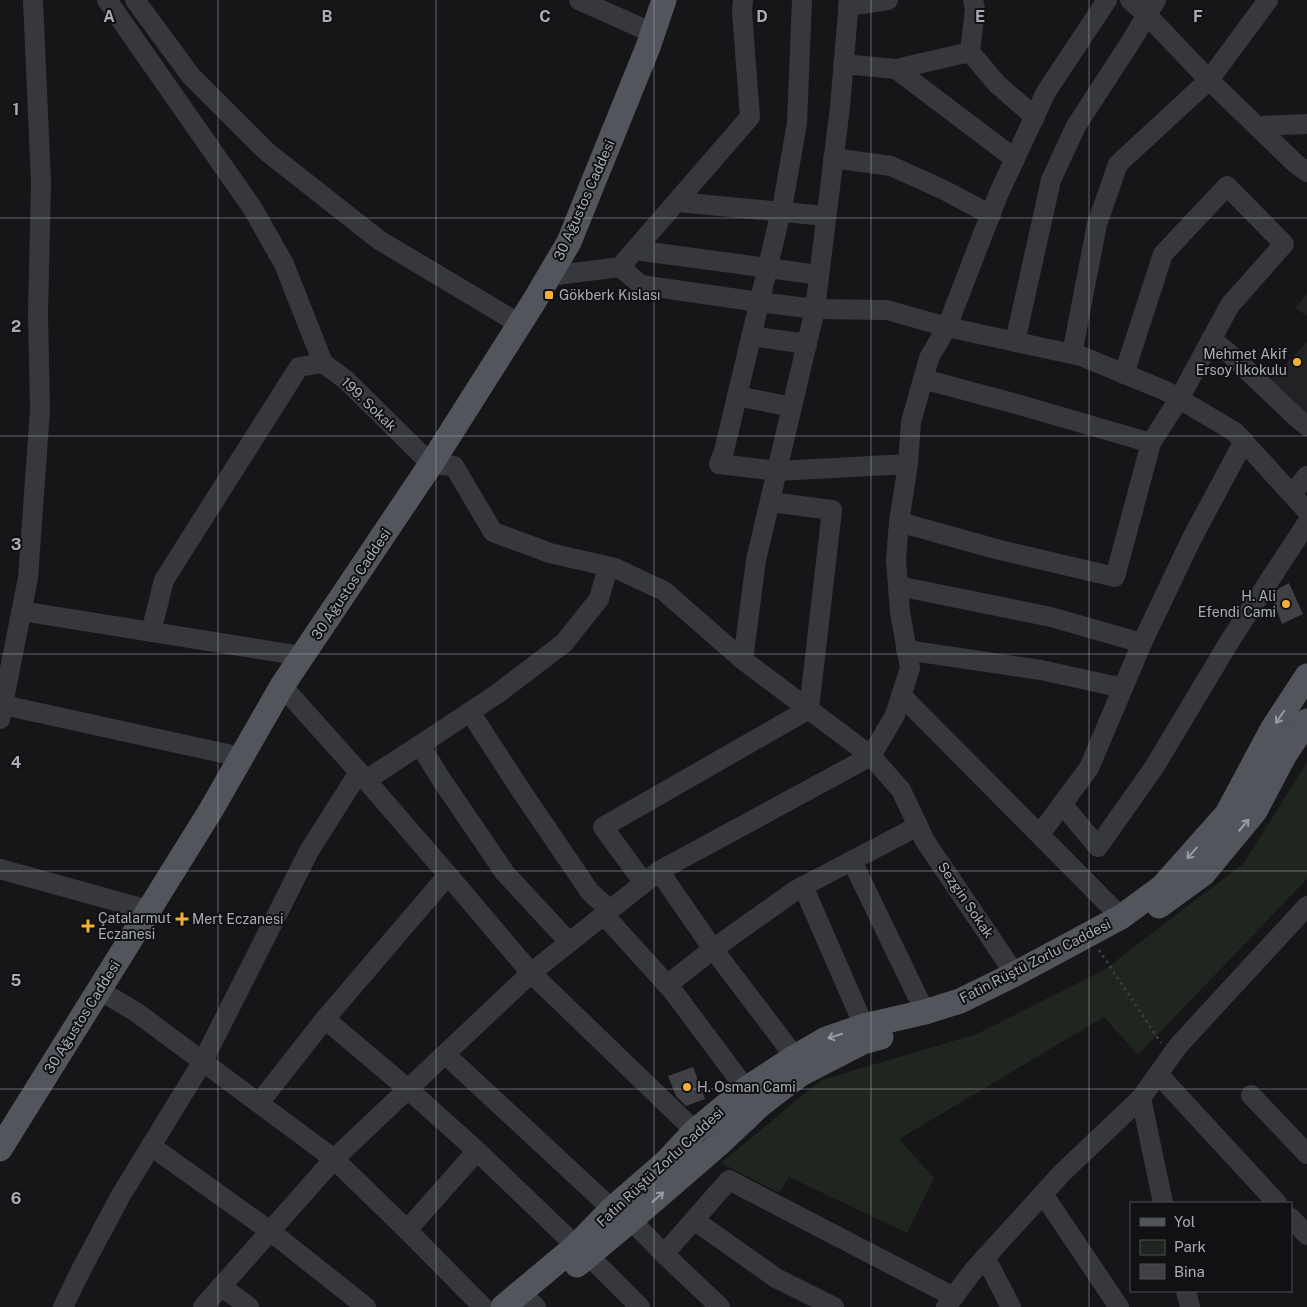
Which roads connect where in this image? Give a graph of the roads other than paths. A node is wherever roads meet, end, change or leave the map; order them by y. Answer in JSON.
{"nodes":[{"id":1,"x":33,"y":0,"type":"edge"},
{"id":2,"x":107,"y":0,"type":"edge"},
{"id":3,"x":134,"y":0,"type":"edge"},
{"id":4,"x":579,"y":0,"type":"edge"},
{"id":5,"x":664,"y":0,"type":"edge"},
{"id":6,"x":743,"y":0,"type":"edge"},
{"id":7,"x":802,"y":0,"type":"edge"},
{"id":8,"x":888,"y":0,"type":"edge"},
{"id":9,"x":973,"y":0,"type":"edge"},
{"id":10,"x":1107,"y":0,"type":"edge"},
{"id":11,"x":1130,"y":0,"type":"edge"},
{"id":12,"x":1268,"y":0,"type":"edge"},
{"id":13,"x":849,"y":3,"type":"edge"},
{"id":14,"x":1152,"y":8,"type":"edge"},
{"id":15,"x":653,"y":33,"type":"junction"},
{"id":16,"x":970,"y":52,"type":"junction"},
{"id":17,"x":843,"y":64,"type":"junction"},
{"id":18,"x":896,"y":69,"type":"junction"},
{"id":19,"x":1209,"y":80,"type":"junction"},
{"id":20,"x":1035,"y":118,"type":"junction"},
{"id":21,"x":1307,"y":124,"type":"edge"},
{"id":22,"x":1257,"y":126,"type":"junction"},
{"id":23,"x":833,"y":158,"type":"junction"},
{"id":24,"x":1015,"y":159,"type":"junction"},
{"id":25,"x":1307,"y":172,"type":"edge"},
{"id":26,"x":677,"y":202,"type":"junction"},
{"id":27,"x":781,"y":211,"type":"junction"},
{"id":28,"x":991,"y":215,"type":"junction"},
{"id":29,"x":826,"y":216,"type":"junction"},
{"id":30,"x":635,"y":250,"type":"junction"},
{"id":31,"x":620,"y":267,"type":"junction"},
{"id":32,"x":768,"y":268,"type":"junction"},
{"id":33,"x":819,"y":275,"type":"junction"},
{"id":34,"x":549,"y":276,"type":"junction"},
{"id":35,"x":759,"y":302,"type":"junction"},
{"id":36,"x":815,"y":309,"type":"junction"},
{"id":37,"x":520,"y":324,"type":"junction"},
{"id":38,"x":947,"y":327,"type":"junction"},
{"id":39,"x":751,"y":336,"type":"junction"},
{"id":40,"x":1211,"y":339,"type":"junction"},
{"id":41,"x":1015,"y":342,"type":"junction"},
{"id":42,"x":807,"y":344,"type":"junction"},
{"id":43,"x":1072,"y":354,"type":"junction"},
{"id":44,"x":323,"y":363,"type":"junction"},
{"id":45,"x":1124,"y":374,"type":"junction"},
{"id":46,"x":923,"y":379,"type":"junction"},
{"id":47,"x":737,"y":396,"type":"junction"},
{"id":48,"x":1179,"y":399,"type":"junction"},
{"id":49,"x":792,"y":407,"type":"junction"},
{"id":50,"x":1307,"y":426,"type":"edge"},
{"id":51,"x":1244,"y":441,"type":"junction"},
{"id":52,"x":1151,"y":443,"type":"junction"},
{"id":53,"x":431,"y":464,"type":"junction"},
{"id":54,"x":908,"y":464,"type":"junction"},
{"id":55,"x":777,"y":471,"type":"junction"},
{"id":56,"x":1307,"y":476,"type":"edge"},
{"id":57,"x":1292,"y":494,"type":"junction"},
{"id":58,"x":770,"y":502,"type":"junction"},
{"id":59,"x":1307,"y":511,"type":"edge"},
{"id":60,"x":899,"y":522,"type":"junction"},
{"id":61,"x":1307,"y":523,"type":"edge"},
{"id":62,"x":608,"y":567,"type":"junction"},
{"id":63,"x":898,"y":586,"type":"junction"},
{"id":64,"x":21,"y":611,"type":"junction"},
{"id":65,"x":151,"y":632,"type":"junction"},
{"id":66,"x":1142,"y":643,"type":"junction"},
{"id":67,"x":906,"y":650,"type":"junction"},
{"id":68,"x":302,"y":656,"type":"junction"},
{"id":69,"x":743,"y":660,"type":"junction"},
{"id":70,"x":1307,"y":676,"type":"edge"},
{"id":71,"x":282,"y":686,"type":"junction"},
{"id":72,"x":1123,"y":688,"type":"junction"},
{"id":73,"x":901,"y":695,"type":"junction"},
{"id":74,"x":808,"y":709,"type":"junction"},
{"id":75,"x":1,"y":712,"type":"edge"},
{"id":76,"x":470,"y":712,"type":"junction"},
{"id":77,"x":1307,"y":721,"type":"edge"},
{"id":78,"x":420,"y":745,"type":"junction"},
{"id":79,"x":871,"y":756,"type":"junction"},
{"id":80,"x":241,"y":757,"type":"junction"},
{"id":81,"x":363,"y":776,"type":"junction"},
{"id":82,"x":1062,"y":804,"type":"junction"},
{"id":83,"x":918,"y":826,"type":"junction"},
{"id":84,"x":1040,"y":834,"type":"junction"},
{"id":85,"x":852,"y":861,"type":"junction"},
{"id":86,"x":0,"y":869,"type":"edge"},
{"id":87,"x":448,"y":875,"type":"junction"},
{"id":88,"x":652,"y":877,"type":"junction"},
{"id":89,"x":803,"y":886,"type":"junction"},
{"id":90,"x":1307,"y":906,"type":"edge"},
{"id":91,"x":148,"y":910,"type":"junction"},
{"id":92,"x":607,"y":912,"type":"junction"},
{"id":93,"x":1121,"y":917,"type":"junction"},
{"id":94,"x":569,"y":942,"type":"junction"},
{"id":95,"x":713,"y":949,"type":"junction"},
{"id":96,"x":531,"y":973,"type":"junction"},
{"id":97,"x":1015,"y":974,"type":"junction"},
{"id":98,"x":667,"y":985,"type":"junction"},
{"id":99,"x":99,"y":990,"type":"junction"},
{"id":100,"x":925,"y":1012,"type":"junction"},
{"id":101,"x":325,"y":1019,"type":"junction"},
{"id":102,"x":864,"y":1026,"type":"junction"},
{"id":103,"x":445,"y":1054,"type":"junction"},
{"id":104,"x":795,"y":1057,"type":"junction"},
{"id":105,"x":203,"y":1061,"type":"junction"},
{"id":106,"x":1158,"y":1074,"type":"junction"},
{"id":107,"x":408,"y":1089,"type":"junction"},
{"id":108,"x":746,"y":1089,"type":"junction"},
{"id":109,"x":1251,"y":1095,"type":"dead end"},
{"id":110,"x":1141,"y":1098,"type":"junction"},
{"id":111,"x":259,"y":1103,"type":"junction"},
{"id":112,"x":695,"y":1131,"type":"junction"},
{"id":113,"x":151,"y":1146,"type":"junction"},
{"id":114,"x":0,"y":1149,"type":"edge"},
{"id":115,"x":477,"y":1151,"type":"junction"},
{"id":116,"x":1307,"y":1154,"type":"edge"},
{"id":117,"x":334,"y":1159,"type":"junction"},
{"id":118,"x":1043,"y":1194,"type":"junction"},
{"id":119,"x":1163,"y":1202,"type":"edge"},
{"id":120,"x":1277,"y":1202,"type":"edge"},
{"id":121,"x":622,"y":1215,"type":"junction"},
{"id":122,"x":1292,"y":1219,"type":"edge"},
{"id":123,"x":694,"y":1220,"type":"junction"},
{"id":124,"x":407,"y":1230,"type":"junction"},
{"id":125,"x":270,"y":1231,"type":"junction"},
{"id":126,"x":1307,"y":1235,"type":"edge"},
{"id":127,"x":583,"y":1251,"type":"junction"},
{"id":128,"x":664,"y":1254,"type":"junction"},
{"id":129,"x":985,"y":1258,"type":"junction"},
{"id":130,"x":221,"y":1286,"type":"junction"},
{"id":131,"x":1186,"y":1292,"type":"edge"},
{"id":132,"x":950,"y":1302,"type":"edge"},
{"id":133,"x":532,"y":1306,"type":"edge"},
{"id":134,"x":63,"y":1307,"type":"edge"},
{"id":135,"x":203,"y":1307,"type":"edge"},
{"id":136,"x":249,"y":1307,"type":"edge"},
{"id":137,"x":366,"y":1307,"type":"edge"},
{"id":138,"x":482,"y":1307,"type":"edge"},
{"id":139,"x":503,"y":1307,"type":"edge"},
{"id":140,"x":640,"y":1307,"type":"edge"},
{"id":141,"x":720,"y":1307,"type":"edge"},
{"id":142,"x":834,"y":1307,"type":"edge"},
{"id":143,"x":1011,"y":1307,"type":"edge"},
{"id":144,"x":1120,"y":1307,"type":"edge"},
{"id":145,"x":1190,"y":1307,"type":"edge"}],
"edges":[{"from":1,"to":64,"type":"street"},
{"from":2,"to":44,"type":"street"},
{"from":3,"to":37,"type":"street"},
{"from":4,"to":15,"type":"street"},
{"from":5,"to":15,"type":"main road","name":"30 Ağustos Caddesi"},
{"from":6,"to":26,"type":"street"},
{"from":7,"to":27,"type":"street"},
{"from":8,"to":13,"type":"street"},
{"from":9,"to":16,"type":"street"},
{"from":10,"to":20,"type":"street"},
{"from":11,"to":14,"type":"street"},
{"from":12,"to":19,"type":"street"},
{"from":13,"to":17,"type":"street"},
{"from":14,"to":19,"type":"street"},
{"from":14,"to":41,"type":"street"},
{"from":15,"to":34,"type":"main road","name":"30 Ağustos Caddesi"},
{"from":16,"to":18,"type":"street"},
{"from":16,"to":20,"type":"street"},
{"from":17,"to":18,"type":"street"},
{"from":17,"to":23,"type":"street"},
{"from":18,"to":24,"type":"street"},
{"from":19,"to":22,"type":"street"},
{"from":19,"to":43,"type":"street"},
{"from":20,"to":24,"type":"street"},
{"from":21,"to":22,"type":"street"},
{"from":22,"to":25,"type":"street"},
{"from":23,"to":28,"type":"street"},
{"from":23,"to":29,"type":"street"},
{"from":24,"to":28,"type":"street"},
{"from":26,"to":27,"type":"street"},
{"from":26,"to":30,"type":"street"},
{"from":27,"to":29,"type":"street"},
{"from":27,"to":32,"type":"street"},
{"from":28,"to":38,"type":"street"},
{"from":29,"to":33,"type":"street"},
{"from":30,"to":31,"type":"street"},
{"from":30,"to":32,"type":"street"},
{"from":31,"to":34,"type":"street"},
{"from":31,"to":35,"type":"street"},
{"from":32,"to":33,"type":"street"},
{"from":32,"to":35,"type":"street"},
{"from":33,"to":36,"type":"street"},
{"from":34,"to":37,"type":"main road","name":"30 Ağustos Caddesi"},
{"from":35,"to":36,"type":"street"},
{"from":35,"to":39,"type":"street"},
{"from":36,"to":38,"type":"street"},
{"from":36,"to":42,"type":"street"},
{"from":37,"to":53,"type":"main road","name":"30 Ağustos Caddesi"},
{"from":38,"to":41,"type":"street"},
{"from":38,"to":46,"type":"street"},
{"from":39,"to":42,"type":"street"},
{"from":39,"to":47,"type":"street"},
{"from":40,"to":45,"type":"street"},
{"from":40,"to":48,"type":"street"},
{"from":40,"to":50,"type":"street"},
{"from":41,"to":43,"type":"street"},
{"from":42,"to":49,"type":"street"},
{"from":43,"to":45,"type":"street"},
{"from":44,"to":53,"type":"street","name":"199. Sokak"},
{"from":44,"to":65,"type":"street"},
{"from":45,"to":48,"type":"street"},
{"from":46,"to":52,"type":"street"},
{"from":46,"to":54,"type":"street"},
{"from":47,"to":49,"type":"street"},
{"from":47,"to":55,"type":"street"},
{"from":48,"to":51,"type":"street"},
{"from":48,"to":52,"type":"street"},
{"from":49,"to":55,"type":"street"},
{"from":51,"to":57,"type":"street"},
{"from":51,"to":66,"type":"street"},
{"from":52,"to":60,"type":"street"},
{"from":53,"to":62,"type":"street","name":"Sezgin Sokak"},
{"from":53,"to":68,"type":"main road","name":"30 Ağustos Caddesi"},
{"from":54,"to":55,"type":"street"},
{"from":54,"to":60,"type":"street"},
{"from":55,"to":58,"type":"street"},
{"from":56,"to":57,"type":"street"},
{"from":57,"to":59,"type":"street"},
{"from":58,"to":69,"type":"street"},
{"from":58,"to":74,"type":"street"},
{"from":60,"to":63,"type":"street"},
{"from":61,"to":82,"type":"street"},
{"from":62,"to":69,"type":"street","name":"Sezgin Sokak"},
{"from":62,"to":76,"type":"street"},
{"from":63,"to":66,"type":"street"},
{"from":63,"to":67,"type":"street"},
{"from":64,"to":65,"type":"street"},
{"from":64,"to":75,"type":"street"},
{"from":65,"to":68,"type":"street"},
{"from":66,"to":72,"type":"street"},
{"from":67,"to":72,"type":"street"},
{"from":67,"to":73,"type":"street"},
{"from":68,"to":71,"type":"main road","name":"30 Ağustos Caddesi"},
{"from":69,"to":74,"type":"street","name":"Sezgin Sokak"},
{"from":70,"to":93,"type":"main road","name":"Fatin Rüştü Zorlu Caddesi","one_way":true},
{"from":71,"to":80,"type":"main road","name":"30 Ağustos Caddesi"},
{"from":71,"to":81,"type":"street"},
{"from":72,"to":82,"type":"street"},
{"from":73,"to":79,"type":"street"},
{"from":73,"to":84,"type":"street"},
{"from":74,"to":79,"type":"street","name":"Sezgin Sokak"},
{"from":74,"to":88,"type":"street"},
{"from":75,"to":80,"type":"street"},
{"from":76,"to":78,"type":"street"},
{"from":76,"to":92,"type":"street"},
{"from":121,"to":77,"type":"main road","name":"Fatin Rüştü Zorlu Caddesi","one_way":true},
{"from":78,"to":81,"type":"street"},
{"from":78,"to":94,"type":"street"},
{"from":79,"to":83,"type":"street","name":"Sezgin Sokak"},
{"from":79,"to":88,"type":"street"},
{"from":80,"to":91,"type":"main road","name":"30 Ağustos Caddesi"},
{"from":81,"to":87,"type":"street"},
{"from":81,"to":105,"type":"street"},
{"from":82,"to":84,"type":"street"},
{"from":83,"to":85,"type":"street"},
{"from":83,"to":97,"type":"street","name":"Sezgin Sokak"},
{"from":84,"to":93,"type":"street"},
{"from":85,"to":89,"type":"street"},
{"from":85,"to":100,"type":"street"},
{"from":86,"to":91,"type":"street"},
{"from":87,"to":96,"type":"street"},
{"from":87,"to":101,"type":"street"},
{"from":88,"to":92,"type":"street"},
{"from":88,"to":95,"type":"street"},
{"from":89,"to":95,"type":"street"},
{"from":89,"to":102,"type":"street"},
{"from":90,"to":106,"type":"street"},
{"from":91,"to":99,"type":"main road","name":"30 Ağustos Caddesi"},
{"from":92,"to":94,"type":"street"},
{"from":92,"to":98,"type":"street"},
{"from":93,"to":97,"type":"main road","name":"Fatin Rüştü Zorlu Caddesi"},
{"from":94,"to":96,"type":"street"},
{"from":95,"to":98,"type":"street"},
{"from":95,"to":104,"type":"street"},
{"from":96,"to":103,"type":"street"},
{"from":96,"to":112,"type":"street"},
{"from":97,"to":100,"type":"main road","name":"Fatin Rüştü Zorlu Caddesi"},
{"from":98,"to":108,"type":"street"},
{"from":99,"to":105,"type":"street"},
{"from":99,"to":114,"type":"main road","name":"30 Ağustos Caddesi"},
{"from":100,"to":102,"type":"main road","name":"Fatin Rüştü Zorlu Caddesi"},
{"from":101,"to":107,"type":"street"},
{"from":101,"to":111,"type":"street"},
{"from":102,"to":104,"type":"main road","name":"Fatin Rüştü Zorlu Caddesi","one_way":true},
{"from":103,"to":107,"type":"street"},
{"from":103,"to":121,"type":"street"},
{"from":104,"to":108,"type":"main road","name":"Fatin Rüştü Zorlu Caddesi"},
{"from":105,"to":111,"type":"street"},
{"from":105,"to":113,"type":"street"},
{"from":106,"to":110,"type":"street"},
{"from":106,"to":120,"type":"street"},
{"from":107,"to":115,"type":"street"},
{"from":107,"to":117,"type":"street"},
{"from":108,"to":112,"type":"main road","name":"Fatin Rüştü Zorlu Caddesi"},
{"from":109,"to":116,"type":"street"},
{"from":110,"to":118,"type":"street"},
{"from":110,"to":119,"type":"street"},
{"from":111,"to":117,"type":"street"},
{"from":112,"to":121,"type":"main road","name":"Fatin Rüştü Zorlu Caddesi"},
{"from":113,"to":125,"type":"street"},
{"from":113,"to":134,"type":"street"},
{"from":115,"to":124,"type":"street"},
{"from":115,"to":127,"type":"street"},
{"from":117,"to":124,"type":"street"},
{"from":117,"to":125,"type":"street"},
{"from":118,"to":129,"type":"street"},
{"from":118,"to":144,"type":"street"},
{"from":121,"to":127,"type":"main road","name":"Fatin Rüştü Zorlu Caddesi"},
{"from":121,"to":128,"type":"street"},
{"from":122,"to":126,"type":"street"},
{"from":123,"to":128,"type":"street"},
{"from":123,"to":132,"type":"street"},
{"from":123,"to":142,"type":"street"},
{"from":124,"to":138,"type":"street"},
{"from":125,"to":130,"type":"street"},
{"from":125,"to":137,"type":"street"},
{"from":127,"to":133,"type":"main road","name":"Fatin Rüştü Zorlu Caddesi"},
{"from":127,"to":139,"type":"main road","name":"Fatin Rüştü Zorlu Caddesi"},
{"from":127,"to":140,"type":"street"},
{"from":128,"to":141,"type":"street"},
{"from":129,"to":132,"type":"street"},
{"from":129,"to":143,"type":"street"},
{"from":130,"to":135,"type":"street"},
{"from":130,"to":136,"type":"street"},
{"from":131,"to":145,"type":"street"}]}
